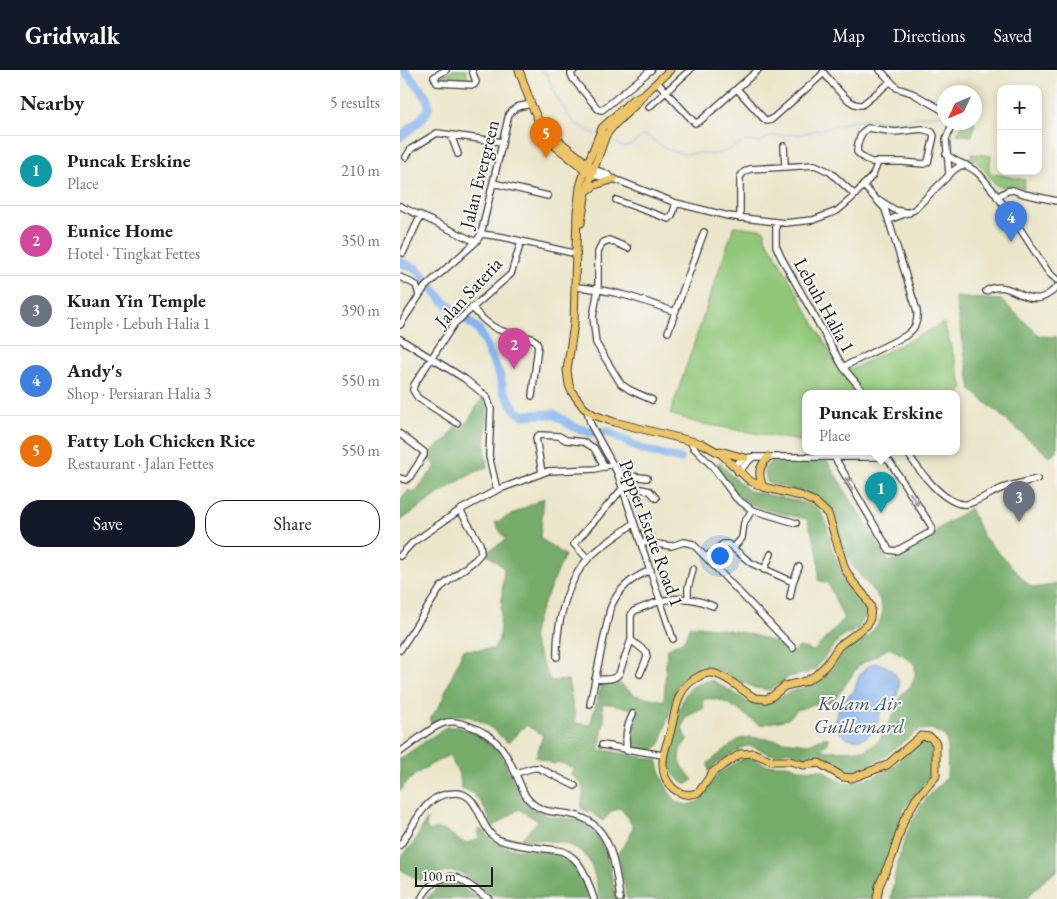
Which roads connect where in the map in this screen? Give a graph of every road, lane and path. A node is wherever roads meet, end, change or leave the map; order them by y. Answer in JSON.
{"nodes":[{"id":1,"x":446,"y":70,"type":"edge"},
{"id":2,"x":472,"y":70,"type":"edge"},
{"id":3,"x":519,"y":70,"type":"edge"},
{"id":4,"x":651,"y":70,"type":"edge"},
{"id":5,"x":669,"y":70,"type":"edge"},
{"id":6,"x":690,"y":70,"type":"edge"},
{"id":7,"x":758,"y":70,"type":"edge"},
{"id":8,"x":880,"y":70,"type":"edge"},
{"id":9,"x":823,"y":71,"type":"edge"},
{"id":10,"x":573,"y":72,"type":"edge"},
{"id":11,"x":657,"y":82,"type":"junction"},
{"id":12,"x":890,"y":82,"type":"junction"},
{"id":13,"x":737,"y":89,"type":"junction"},
{"id":14,"x":665,"y":92,"type":"junction"},
{"id":15,"x":531,"y":104,"type":"junction"},
{"id":16,"x":648,"y":107,"type":"dead end"},
{"id":17,"x":937,"y":108,"type":"edge"},
{"id":18,"x":950,"y":130,"type":"edge"},
{"id":19,"x":451,"y":135,"type":"junction"},
{"id":20,"x":502,"y":142,"type":"junction"},
{"id":21,"x":784,"y":146,"type":"dead end"},
{"id":22,"x":458,"y":154,"type":"dead end"},
{"id":23,"x":946,"y":154,"type":"junction"},
{"id":24,"x":406,"y":157,"type":"dead end"},
{"id":25,"x":878,"y":162,"type":"junction"},
{"id":26,"x":785,"y":166,"type":"junction"},
{"id":27,"x":970,"y":167,"type":"junction"},
{"id":28,"x":589,"y":170,"type":"junction"},
{"id":29,"x":949,"y":174,"type":"junction"},
{"id":30,"x":613,"y":179,"type":"junction"},
{"id":31,"x":493,"y":183,"type":"junction"},
{"id":32,"x":864,"y":185,"type":"junction"},
{"id":33,"x":586,"y":191,"type":"junction"},
{"id":34,"x":854,"y":195,"type":"junction"},
{"id":35,"x":548,"y":196,"type":"dead end"},
{"id":36,"x":875,"y":197,"type":"junction"},
{"id":37,"x":997,"y":197,"type":"junction"},
{"id":38,"x":616,"y":200,"type":"dead end"},
{"id":39,"x":1057,"y":201,"type":"edge"},
{"id":40,"x":676,"y":203,"type":"junction"},
{"id":41,"x":400,"y":206,"type":"edge"},
{"id":42,"x":909,"y":213,"type":"junction"},
{"id":43,"x":421,"y":215,"type":"junction"},
{"id":44,"x":740,"y":218,"type":"junction"},
{"id":45,"x":889,"y":220,"type":"junction"},
{"id":46,"x":776,"y":223,"type":"junction"},
{"id":47,"x":704,"y":232,"type":"dead end"},
{"id":48,"x":481,"y":234,"type":"junction"},
{"id":49,"x":578,"y":238,"type":"junction"},
{"id":50,"x":476,"y":242,"type":"junction"},
{"id":51,"x":521,"y":242,"type":"junction"},
{"id":52,"x":628,"y":248,"type":"dead end"},
{"id":53,"x":403,"y":253,"type":"dead end"},
{"id":54,"x":577,"y":254,"type":"junction"},
{"id":55,"x":400,"y":277,"type":"edge"},
{"id":56,"x":1057,"y":280,"type":"edge"},
{"id":57,"x":576,"y":286,"type":"junction"},
{"id":58,"x":1057,"y":286,"type":"edge"},
{"id":59,"x":598,"y":289,"type":"junction"},
{"id":60,"x":986,"y":291,"type":"dead end"},
{"id":61,"x":419,"y":295,"type":"junction"},
{"id":62,"x":469,"y":309,"type":"junction"},
{"id":63,"x":675,"y":312,"type":"junction"},
{"id":64,"x":400,"y":325,"type":"edge"},
{"id":65,"x":668,"y":332,"type":"dead end"},
{"id":66,"x":400,"y":339,"type":"edge"},
{"id":67,"x":431,"y":358,"type":"junction"},
{"id":68,"x":843,"y":367,"type":"junction"},
{"id":69,"x":862,"y":390,"type":"edge"},
{"id":70,"x":532,"y":396,"type":"dead end"},
{"id":71,"x":652,"y":400,"type":"dead end"},
{"id":72,"x":587,"y":410,"type":"junction"},
{"id":73,"x":457,"y":423,"type":"dead end"},
{"id":74,"x":400,"y":434,"type":"edge"},
{"id":75,"x":690,"y":441,"type":"junction"},
{"id":76,"x":714,"y":450,"type":"junction"},
{"id":77,"x":909,"y":455,"type":"edge"},
{"id":78,"x":749,"y":457,"type":"junction"},
{"id":79,"x":768,"y":457,"type":"junction"},
{"id":80,"x":834,"y":458,"type":"junction"},
{"id":81,"x":613,"y":464,"type":"junction"},
{"id":82,"x":733,"y":466,"type":"junction"},
{"id":83,"x":605,"y":467,"type":"junction"},
{"id":84,"x":617,"y":472,"type":"junction"},
{"id":85,"x":738,"y":472,"type":"junction"},
{"id":86,"x":542,"y":473,"type":"junction"},
{"id":87,"x":647,"y":478,"type":"dead end"},
{"id":88,"x":403,"y":479,"type":"edge"},
{"id":89,"x":1037,"y":479,"type":"dead end"},
{"id":90,"x":622,"y":487,"type":"junction"},
{"id":91,"x":763,"y":487,"type":"junction"},
{"id":92,"x":497,"y":490,"type":"junction"},
{"id":93,"x":656,"y":498,"type":"dead end"},
{"id":94,"x":460,"y":510,"type":"junction"},
{"id":95,"x":752,"y":510,"type":"junction"},
{"id":96,"x":634,"y":523,"type":"junction"},
{"id":97,"x":796,"y":523,"type":"dead end"},
{"id":98,"x":642,"y":542,"type":"junction"},
{"id":99,"x":734,"y":547,"type":"junction"},
{"id":100,"x":771,"y":554,"type":"dead end"},
{"id":101,"x":400,"y":556,"type":"edge"},
{"id":102,"x":706,"y":557,"type":"junction"},
{"id":103,"x":588,"y":559,"type":"junction"},
{"id":104,"x":799,"y":567,"type":"dead end"},
{"id":105,"x":693,"y":569,"type":"dead end"},
{"id":106,"x":651,"y":570,"type":"junction"},
{"id":107,"x":764,"y":570,"type":"junction"},
{"id":108,"x":793,"y":582,"type":"junction"},
{"id":109,"x":790,"y":597,"type":"dead end"},
{"id":110,"x":688,"y":598,"type":"junction"},
{"id":111,"x":661,"y":602,"type":"junction"},
{"id":112,"x":713,"y":606,"type":"dead end"},
{"id":113,"x":673,"y":639,"type":"dead end"},
{"id":114,"x":631,"y":640,"type":"junction"},
{"id":115,"x":793,"y":648,"type":"dead end"},
{"id":116,"x":400,"y":650,"type":"edge"},
{"id":117,"x":557,"y":656,"type":"dead end"},
{"id":118,"x":640,"y":674,"type":"dead end"},
{"id":119,"x":595,"y":679,"type":"junction"},
{"id":120,"x":590,"y":704,"type":"dead end"},
{"id":121,"x":633,"y":714,"type":"dead end"},
{"id":122,"x":602,"y":746,"type":"dead end"},
{"id":123,"x":627,"y":751,"type":"junction"},
{"id":124,"x":400,"y":752,"type":"edge"},
{"id":125,"x":663,"y":755,"type":"junction"},
{"id":126,"x":516,"y":773,"type":"junction"},
{"id":127,"x":575,"y":786,"type":"dead end"},
{"id":128,"x":400,"y":845,"type":"edge"},
{"id":129,"x":421,"y":899,"type":"edge"},
{"id":130,"x":490,"y":899,"type":"edge"},
{"id":131,"x":594,"y":899,"type":"edge"},
{"id":132,"x":620,"y":899,"type":"edge"},
{"id":133,"x":877,"y":899,"type":"edge"}],
"edges":[{"from":1,"to":2,"type":"street"},
{"from":3,"to":15,"type":"main road"},
{"from":4,"to":10,"type":"street"},
{"from":5,"to":11,"type":"main road"},
{"from":6,"to":14,"type":"street"},
{"from":7,"to":13,"type":"street"},
{"from":8,"to":12,"type":"street"},
{"from":9,"to":12,"type":"street"},
{"from":9,"to":13,"type":"street"},
{"from":11,"to":14,"type":"street"},
{"from":11,"to":28,"type":"main road"},
{"from":12,"to":17,"type":"street"},
{"from":13,"to":14,"type":"street"},
{"from":14,"to":16,"type":"street"},
{"from":15,"to":20,"type":"street","name":"Jalan Evergreen"},
{"from":15,"to":28,"type":"main road"},
{"from":18,"to":23,"type":"street"},
{"from":19,"to":20,"type":"street"},
{"from":19,"to":22,"type":"street"},
{"from":19,"to":24,"type":"street"},
{"from":20,"to":31,"type":"street","name":"Jalan Evergreen"},
{"from":21,"to":26,"type":"street"},
{"from":23,"to":27,"type":"street"},
{"from":23,"to":29,"type":"street"},
{"from":25,"to":25,"type":"street"},
{"from":25,"to":32,"type":"street"},
{"from":26,"to":34,"type":"street"},
{"from":26,"to":44,"type":"street"},
{"from":27,"to":29,"type":"street"},
{"from":27,"to":37,"type":"street"},
{"from":28,"to":30,"type":"street"},
{"from":28,"to":33,"type":"main road"},
{"from":28,"to":49,"type":"main road"},
{"from":29,"to":42,"type":"street"},
{"from":30,"to":33,"type":"main road"},
{"from":30,"to":40,"type":"street"},
{"from":31,"to":35,"type":"street"},
{"from":31,"to":48,"type":"street","name":"Jalan Evergreen"},
{"from":32,"to":34,"type":"street"},
{"from":32,"to":36,"type":"street"},
{"from":33,"to":49,"type":"main road"},
{"from":34,"to":46,"type":"street"},
{"from":36,"to":42,"type":"street"},
{"from":36,"to":45,"type":"street"},
{"from":37,"to":39,"type":"street"},
{"from":37,"to":56,"type":"street"},
{"from":38,"to":40,"type":"street"},
{"from":40,"to":44,"type":"street"},
{"from":41,"to":43,"type":"street"},
{"from":42,"to":45,"type":"street"},
{"from":43,"to":50,"type":"street"},
{"from":43,"to":53,"type":"street"},
{"from":44,"to":46,"type":"street"},
{"from":45,"to":68,"type":"street"},
{"from":46,"to":68,"type":"street","name":"Lebuh Halia 1"},
{"from":47,"to":63,"type":"street"},
{"from":48,"to":50,"type":"street","name":"Jalan Evergreen"},
{"from":48,"to":51,"type":"street"},
{"from":49,"to":54,"type":"main road"},
{"from":50,"to":61,"type":"street","name":"Jalan Evergreen"},
{"from":51,"to":54,"type":"street"},
{"from":51,"to":62,"type":"street","name":"Jalan Sateria"},
{"from":52,"to":59,"type":"street"},
{"from":54,"to":57,"type":"main road"},
{"from":55,"to":61,"type":"street"},
{"from":57,"to":59,"type":"street"},
{"from":57,"to":72,"type":"main road"},
{"from":58,"to":60,"type":"street"},
{"from":59,"to":63,"type":"street"},
{"from":59,"to":71,"type":"street"},
{"from":61,"to":64,"type":"street","name":"Jalan Evergreen"},
{"from":62,"to":67,"type":"street","name":"Jalan Sateria"},
{"from":62,"to":70,"type":"street"},
{"from":63,"to":65,"type":"street"},
{"from":66,"to":67,"type":"street"},
{"from":67,"to":73,"type":"street","name":"Jalan Sateria"},
{"from":67,"to":92,"type":"street"},
{"from":68,"to":69,"type":"street","name":"Lebuh Halia 1"},
{"from":72,"to":75,"type":"main road"},
{"from":72,"to":81,"type":"street","name":"Pepper Estate Road 1"},
{"from":74,"to":88,"type":"street"},
{"from":75,"to":76,"type":"main road"},
{"from":75,"to":95,"type":"street"},
{"from":76,"to":78,"type":"main road"},
{"from":76,"to":82,"type":"main road"},
{"from":77,"to":89,"type":"street"},
{"from":78,"to":79,"type":"street"},
{"from":78,"to":82,"type":"street"},
{"from":78,"to":85,"type":"street"},
{"from":79,"to":80,"type":"street"},
{"from":79,"to":91,"type":"main road"},
{"from":80,"to":80,"type":"street","one_way":true},
{"from":81,"to":83,"type":"street"},
{"from":81,"to":84,"type":"street","name":"Pepper Estate Road 1"},
{"from":82,"to":85,"type":"main road"},
{"from":83,"to":86,"type":"street"},
{"from":83,"to":86,"type":"street"},
{"from":84,"to":87,"type":"street"},
{"from":84,"to":90,"type":"street","name":"Pepper Estate Road 1"},
{"from":85,"to":91,"type":"main road"},
{"from":86,"to":92,"type":"street"},
{"from":90,"to":93,"type":"street"},
{"from":90,"to":96,"type":"street","name":"Pepper Estate Road 1"},
{"from":90,"to":103,"type":"street"},
{"from":91,"to":125,"type":"main road"},
{"from":92,"to":94,"type":"street"},
{"from":94,"to":101,"type":"street"},
{"from":94,"to":116,"type":"street"},
{"from":95,"to":97,"type":"street"},
{"from":95,"to":99,"type":"street"},
{"from":96,"to":98,"type":"street","name":"Pepper Estate Road 1"},
{"from":96,"to":103,"type":"street"},
{"from":98,"to":102,"type":"street"},
{"from":98,"to":106,"type":"street","name":"Pepper Estate Road 1"},
{"from":99,"to":102,"type":"street"},
{"from":99,"to":107,"type":"street"},
{"from":100,"to":107,"type":"street"},
{"from":102,"to":115,"type":"street"},
{"from":103,"to":117,"type":"street"},
{"from":104,"to":108,"type":"street"},
{"from":105,"to":110,"type":"street"},
{"from":106,"to":111,"type":"street","name":"Pepper Estate Road 1"},
{"from":106,"to":119,"type":"street"},
{"from":107,"to":108,"type":"street"},
{"from":108,"to":109,"type":"street"},
{"from":110,"to":111,"type":"street"},
{"from":110,"to":112,"type":"street"},
{"from":111,"to":113,"type":"street","name":"Pepper Estate Road 1"},
{"from":111,"to":114,"type":"street"},
{"from":114,"to":118,"type":"street"},
{"from":114,"to":119,"type":"street"},
{"from":119,"to":120,"type":"street"},
{"from":121,"to":123,"type":"street"},
{"from":122,"to":123,"type":"street"},
{"from":123,"to":125,"type":"street"},
{"from":124,"to":126,"type":"street"},
{"from":125,"to":133,"type":"main road"},
{"from":126,"to":127,"type":"street"},
{"from":126,"to":132,"type":"street"},
{"from":128,"to":131,"type":"street"},
{"from":129,"to":130,"type":"street"}]}
